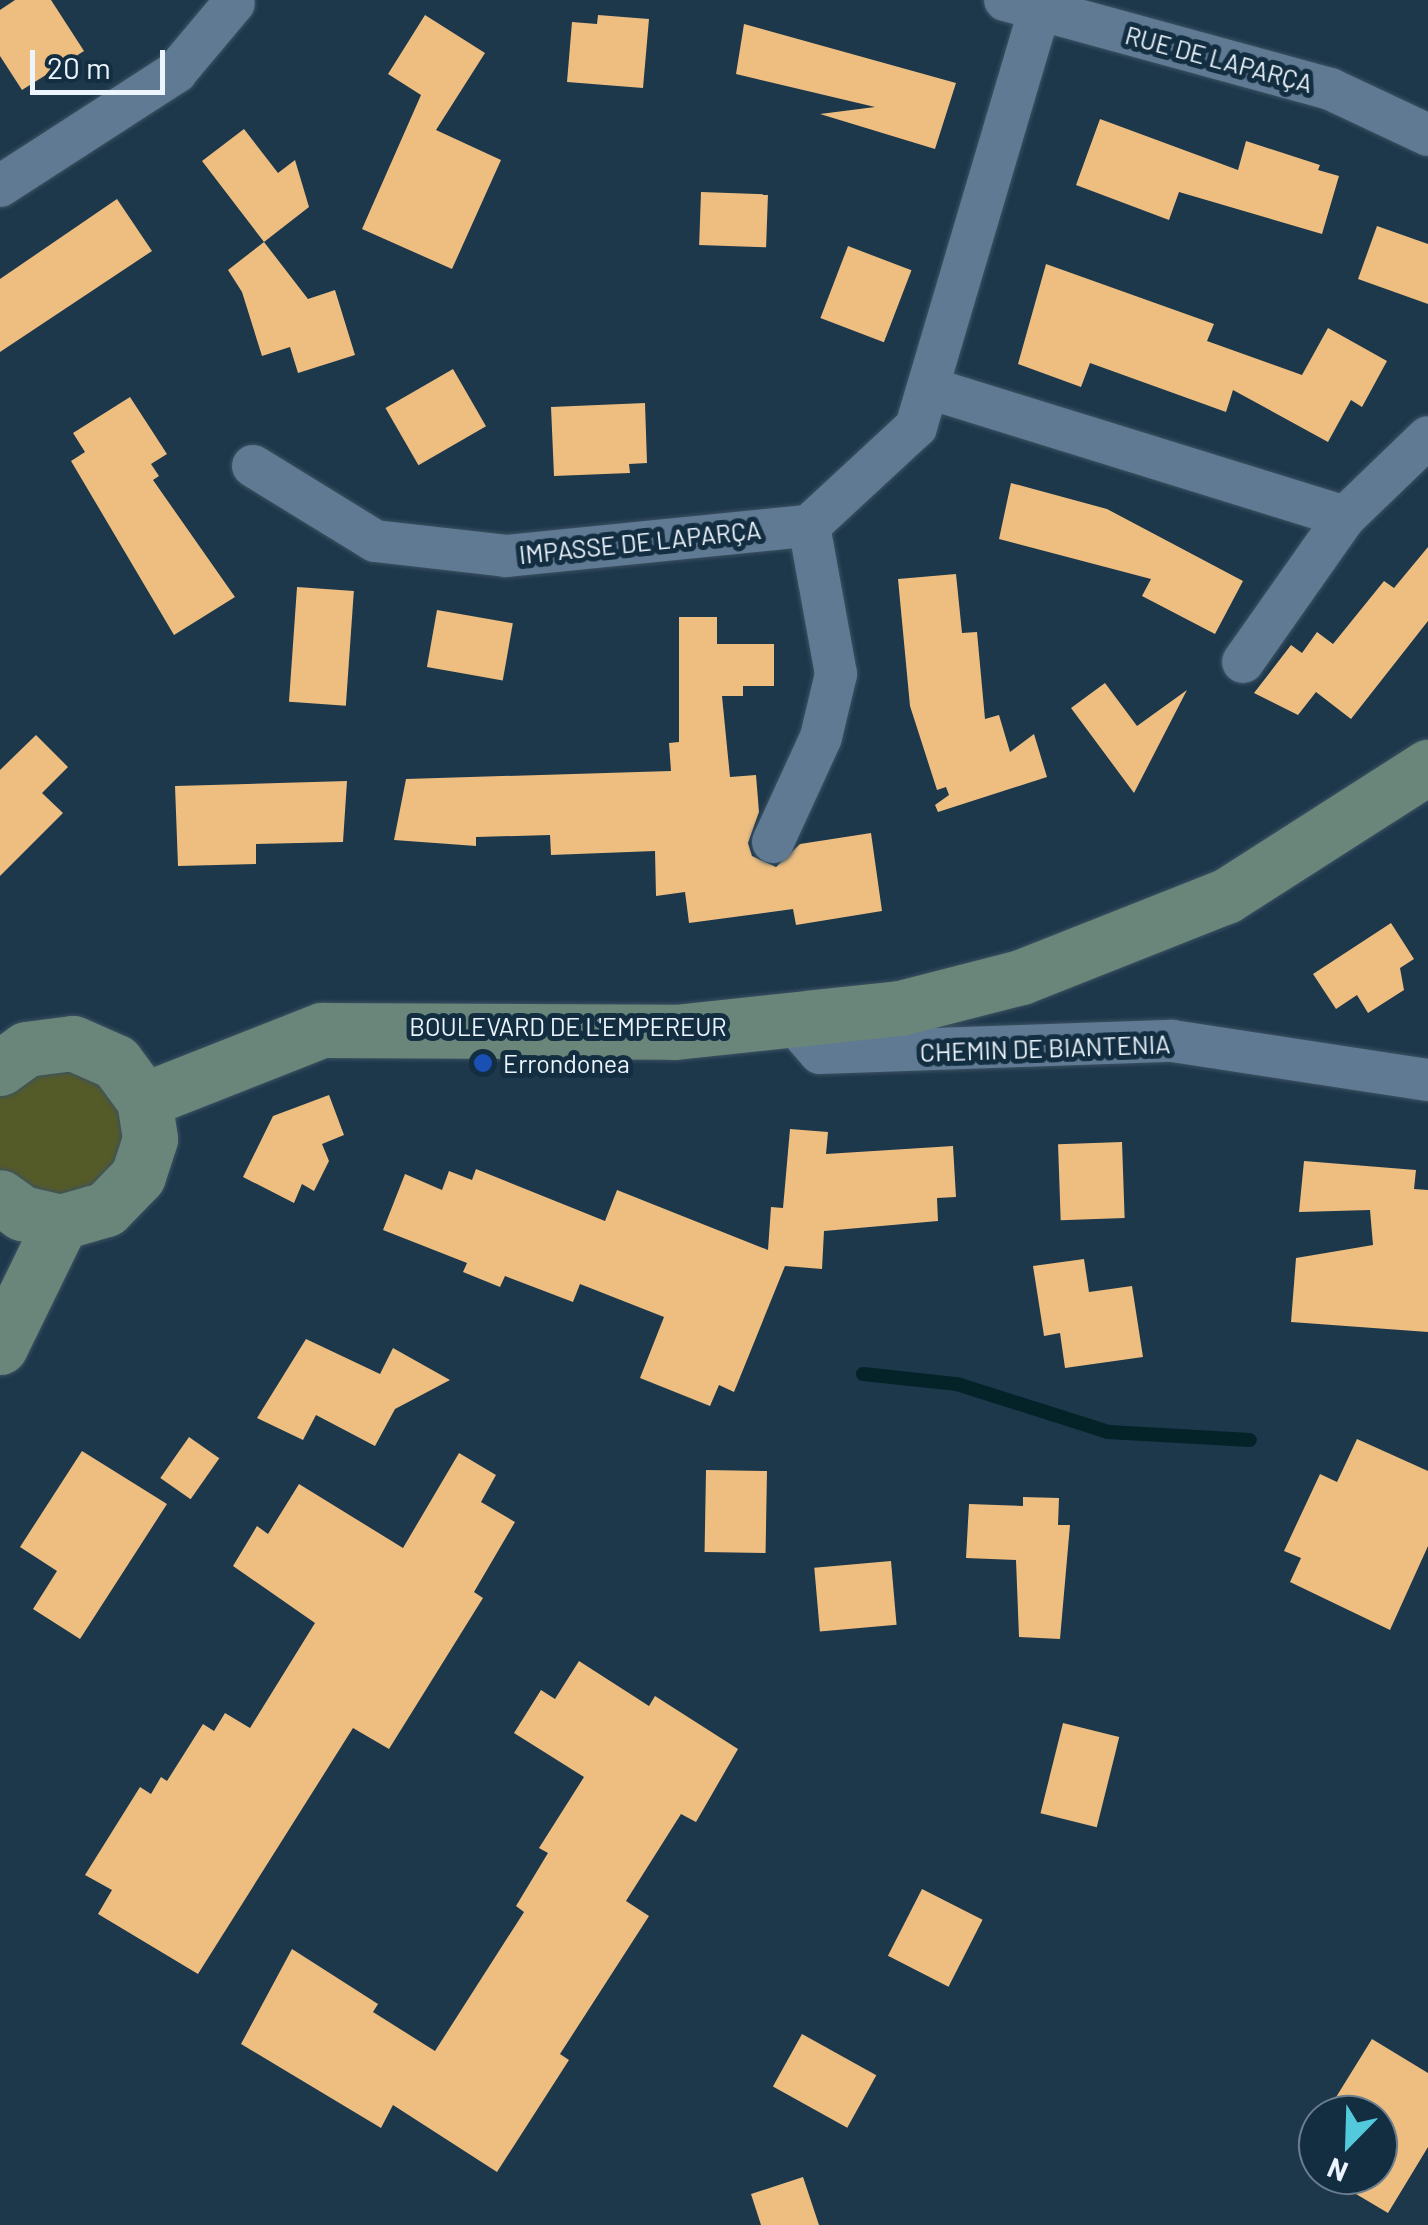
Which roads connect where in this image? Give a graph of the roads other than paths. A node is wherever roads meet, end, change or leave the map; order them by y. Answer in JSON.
{"nodes":[{"id":1,"x":235,"y":1,"type":"edge"},
{"id":2,"x":1022,"y":5,"type":"edge"},
{"id":3,"x":1428,"y":135,"type":"edge"},
{"id":4,"x":0,"y":186,"type":"edge"},
{"id":5,"x":932,"y":389,"type":"junction"},
{"id":6,"x":1428,"y":437,"type":"edge"},
{"id":7,"x":253,"y":466,"type":"dead end"},
{"id":8,"x":1345,"y":517,"type":"junction"},
{"id":9,"x":809,"y":526,"type":"junction"},
{"id":10,"x":1243,"y":662,"type":"dead end"},
{"id":11,"x":1428,"y":767,"type":"edge"},
{"id":12,"x":773,"y":842,"type":"dead end"},
{"id":13,"x":793,"y":1022,"type":"junction"},
{"id":14,"x":0,"y":1068,"type":"edge"},
{"id":15,"x":1428,"y":1080,"type":"edge"},
{"id":16,"x":144,"y":1100,"type":"junction"},
{"id":17,"x":0,"y":1197,"type":"edge"},
{"id":18,"x":61,"y":1222,"type":"junction"},
{"id":19,"x":0,"y":1347,"type":"edge"}],
"edges":[{"from":1,"to":4,"type":"street"},
{"from":2,"to":3,"type":"street","name":"RUE DE LAPARÇA"},
{"from":2,"to":5,"type":"street"},
{"from":5,"to":8,"type":"street"},
{"from":5,"to":9,"type":"street"},
{"from":6,"to":8,"type":"street"},
{"from":7,"to":9,"type":"street","name":"IMPASSE DE LAPARÇA"},
{"from":8,"to":10,"type":"street"},
{"from":9,"to":12,"type":"street"},
{"from":11,"to":13,"type":"main road","name":"BOULEVARD DE L'EMPEREUR"},
{"from":13,"to":15,"type":"street","name":"CHEMIN DE BIANTENIA"},
{"from":13,"to":16,"type":"main road","name":"BOULEVARD DE L'EMPEREUR"},
{"from":14,"to":16,"type":"main road"},
{"from":16,"to":18,"type":"main road"},
{"from":17,"to":18,"type":"main road"},
{"from":18,"to":19,"type":"main road"}]}
